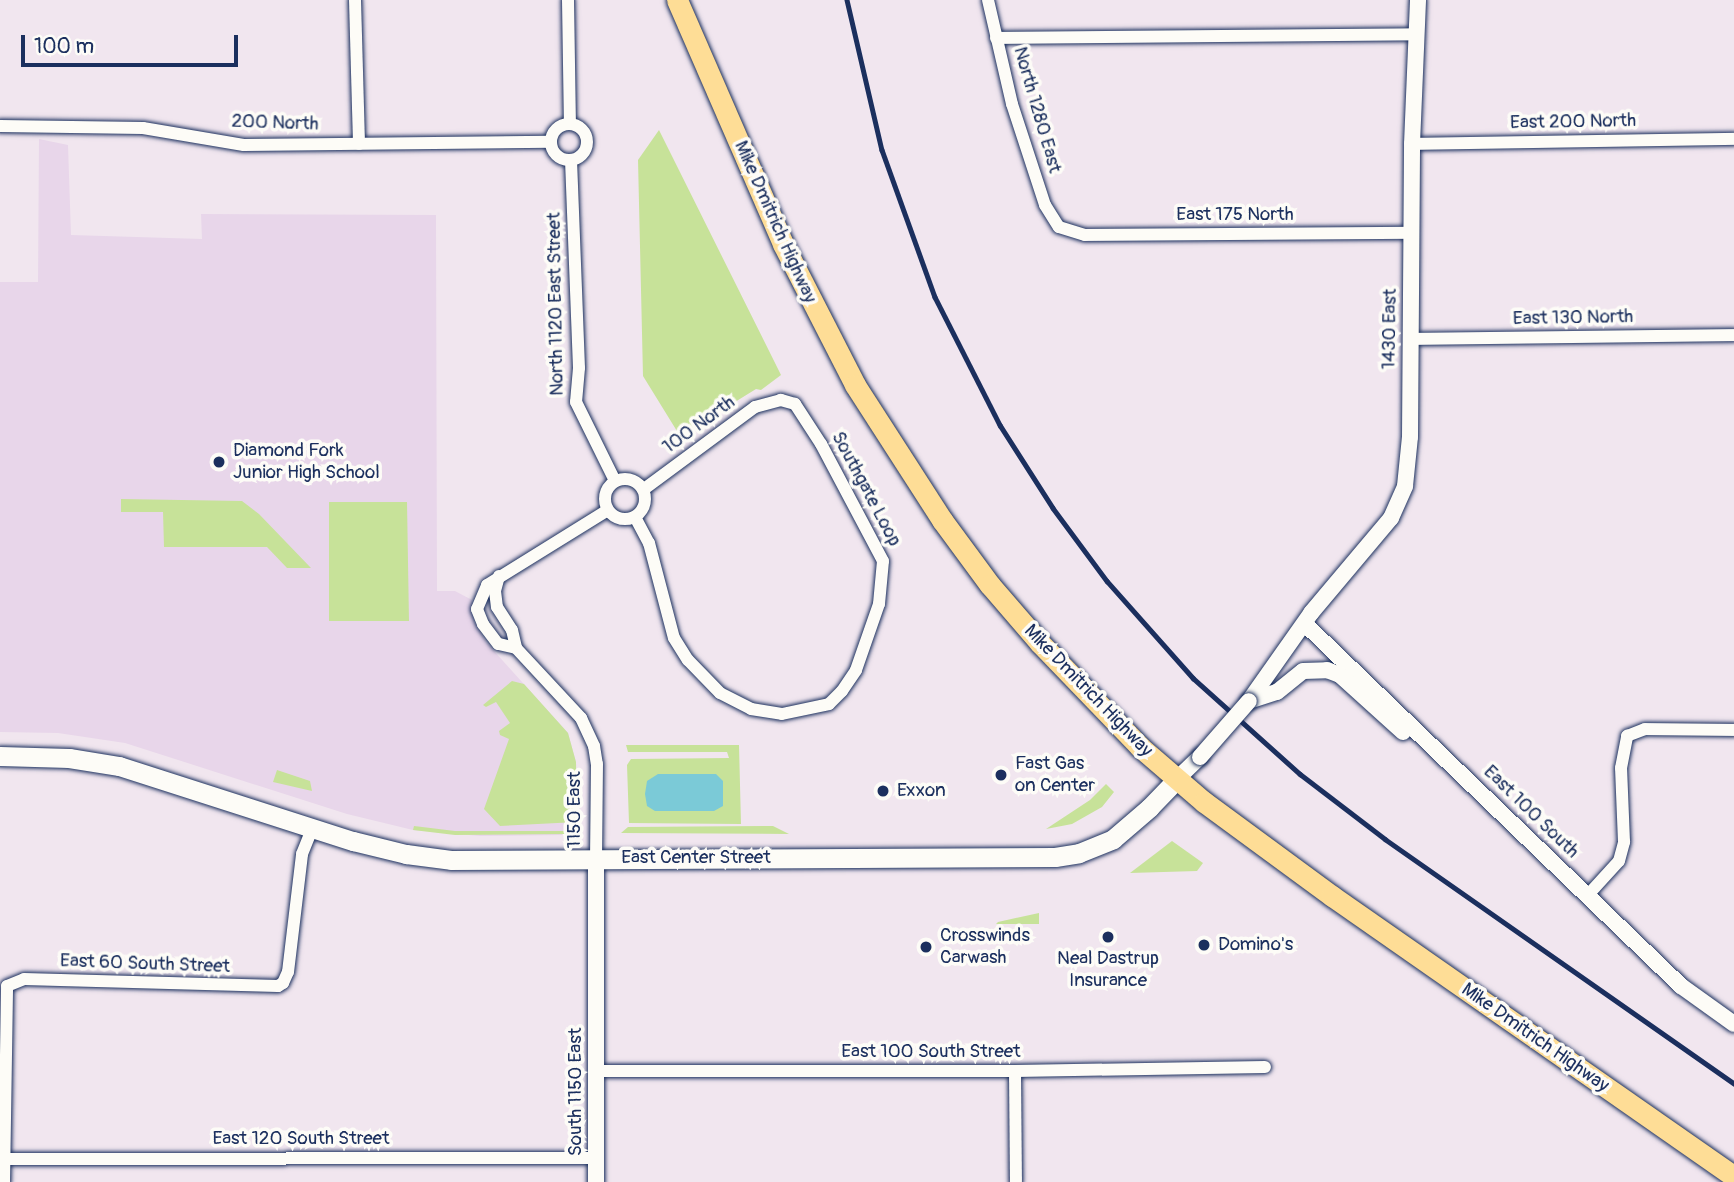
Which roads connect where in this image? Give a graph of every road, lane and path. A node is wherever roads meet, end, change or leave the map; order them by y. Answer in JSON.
{"nodes":[{"id":1,"x":355,"y":0,"type":"edge"},
{"id":2,"x":568,"y":0,"type":"edge"},
{"id":3,"x":677,"y":0,"type":"edge"},
{"id":4,"x":988,"y":0,"type":"edge"},
{"id":5,"x":1418,"y":0,"type":"edge"},
{"id":6,"x":1417,"y":34,"type":"junction"},
{"id":7,"x":996,"y":38,"type":"junction"},
{"id":8,"x":570,"y":123,"type":"junction"},
{"id":9,"x":0,"y":126,"type":"edge"},
{"id":10,"x":1734,"y":139,"type":"edge"},
{"id":11,"x":551,"y":142,"type":"junction"},
{"id":12,"x":359,"y":144,"type":"junction"},
{"id":13,"x":1412,"y":144,"type":"junction"},
{"id":14,"x":571,"y":160,"type":"junction"},
{"id":15,"x":1059,"y":227,"type":"joint"},
{"id":16,"x":1411,"y":233,"type":"junction"},
{"id":17,"x":1734,"y":335,"type":"edge"},
{"id":18,"x":1412,"y":339,"type":"junction"},
{"id":19,"x":780,"y":400,"type":"joint"},
{"id":20,"x":615,"y":481,"type":"junction"},
{"id":21,"x":643,"y":490,"type":"junction"},
{"id":22,"x":608,"y":510,"type":"junction"},
{"id":23,"x":635,"y":517,"type":"junction"},
{"id":24,"x":499,"y":576,"type":"junction"},
{"id":25,"x":1305,"y":624,"type":"junction"},
{"id":26,"x":516,"y":648,"type":"junction"},
{"id":27,"x":1270,"y":688,"type":"junction"},
{"id":28,"x":1734,"y":730,"type":"edge"},
{"id":29,"x":0,"y":756,"type":"edge"},
{"id":30,"x":1461,"y":774,"type":"junction"},
{"id":31,"x":1177,"y":779,"type":"junction"},
{"id":32,"x":313,"y":827,"type":"junction"},
{"id":33,"x":596,"y":858,"type":"junction"},
{"id":34,"x":1587,"y":897,"type":"junction"},
{"id":35,"x":596,"y":1001,"type":"joint"},
{"id":36,"x":1734,"y":1024,"type":"edge"},
{"id":37,"x":1265,"y":1067,"type":"dead end"},
{"id":38,"x":597,"y":1071,"type":"junction"},
{"id":39,"x":1015,"y":1071,"type":"junction"},
{"id":40,"x":598,"y":1158,"type":"junction"},
{"id":41,"x":5,"y":1159,"type":"junction"},
{"id":42,"x":1734,"y":1177,"type":"edge"},
{"id":43,"x":4,"y":1182,"type":"edge"},
{"id":44,"x":596,"y":1182,"type":"edge"},
{"id":45,"x":1016,"y":1182,"type":"edge"}],
"edges":[{"from":1,"to":12,"type":"street"},
{"from":2,"to":8,"type":"street"},
{"from":3,"to":31,"type":"highway","name":"Mike Dmitrich Highway"},
{"from":4,"to":7,"type":"street","name":"North 1280 East"},
{"from":5,"to":6,"type":"street","name":"1430 East"},
{"from":6,"to":7,"type":"street"},
{"from":6,"to":13,"type":"street","name":"1430 East"},
{"from":7,"to":15,"type":"street","name":"North 1280 East"},
{"from":8,"to":11,"type":"street"},
{"from":8,"to":14,"type":"street"},
{"from":9,"to":12,"type":"street","name":"200 North"},
{"from":10,"to":13,"type":"street","name":"East 200 North"},
{"from":11,"to":12,"type":"street","name":"200 North"},
{"from":11,"to":14,"type":"street"},
{"from":13,"to":16,"type":"street","name":"1430 East"},
{"from":14,"to":20,"type":"street","name":"North 1120 East Street"},
{"from":15,"to":16,"type":"street","name":"East 175 North"},
{"from":16,"to":18,"type":"street","name":"1430 East"},
{"from":17,"to":18,"type":"street","name":"East 130 North"},
{"from":18,"to":25,"type":"street","name":"1430 East"},
{"from":19,"to":21,"type":"street","name":"100 North"},
{"from":19,"to":23,"type":"street","name":"Southgate Loop"},
{"from":20,"to":21,"type":"street"},
{"from":20,"to":22,"type":"street"},
{"from":21,"to":23,"type":"street"},
{"from":22,"to":23,"type":"street"},
{"from":22,"to":24,"type":"street"},
{"from":24,"to":26,"type":"street"},
{"from":24,"to":26,"type":"street"},
{"from":25,"to":27,"type":"street","name":"East Center Street"},
{"from":25,"to":30,"type":"street","name":"East 100 South"},
{"from":26,"to":33,"type":"street","name":"1150 East"},
{"from":27,"to":30,"type":"street"},
{"from":27,"to":31,"type":"street","name":"East Center Street","bridge":true},
{"from":28,"to":34,"type":"street"},
{"from":29,"to":32,"type":"main road","name":"East Center Street"},
{"from":30,"to":34,"type":"street","name":"East 100 South"},
{"from":31,"to":33,"type":"main road","name":"East Center Street"},
{"from":31,"to":42,"type":"highway","name":"Mike Dmitrich Highway"},
{"from":32,"to":33,"type":"main road","name":"East Center Street"},
{"from":32,"to":41,"type":"street","name":"East 60 South Street"},
{"from":33,"to":35,"type":"street","name":"1150 East"},
{"from":34,"to":36,"type":"street","name":"East 100 South"},
{"from":35,"to":38,"type":"street","name":"South 1150 East"},
{"from":37,"to":39,"type":"street","name":"East 100 South Street"},
{"from":38,"to":39,"type":"street","name":"East 100 South Street"},
{"from":38,"to":40,"type":"street","name":"South 1150 East"},
{"from":39,"to":45,"type":"street"},
{"from":40,"to":41,"type":"street","name":"East 120 South Street"},
{"from":40,"to":44,"type":"street","name":"South 1150 East"},
{"from":41,"to":43,"type":"street"}]}
